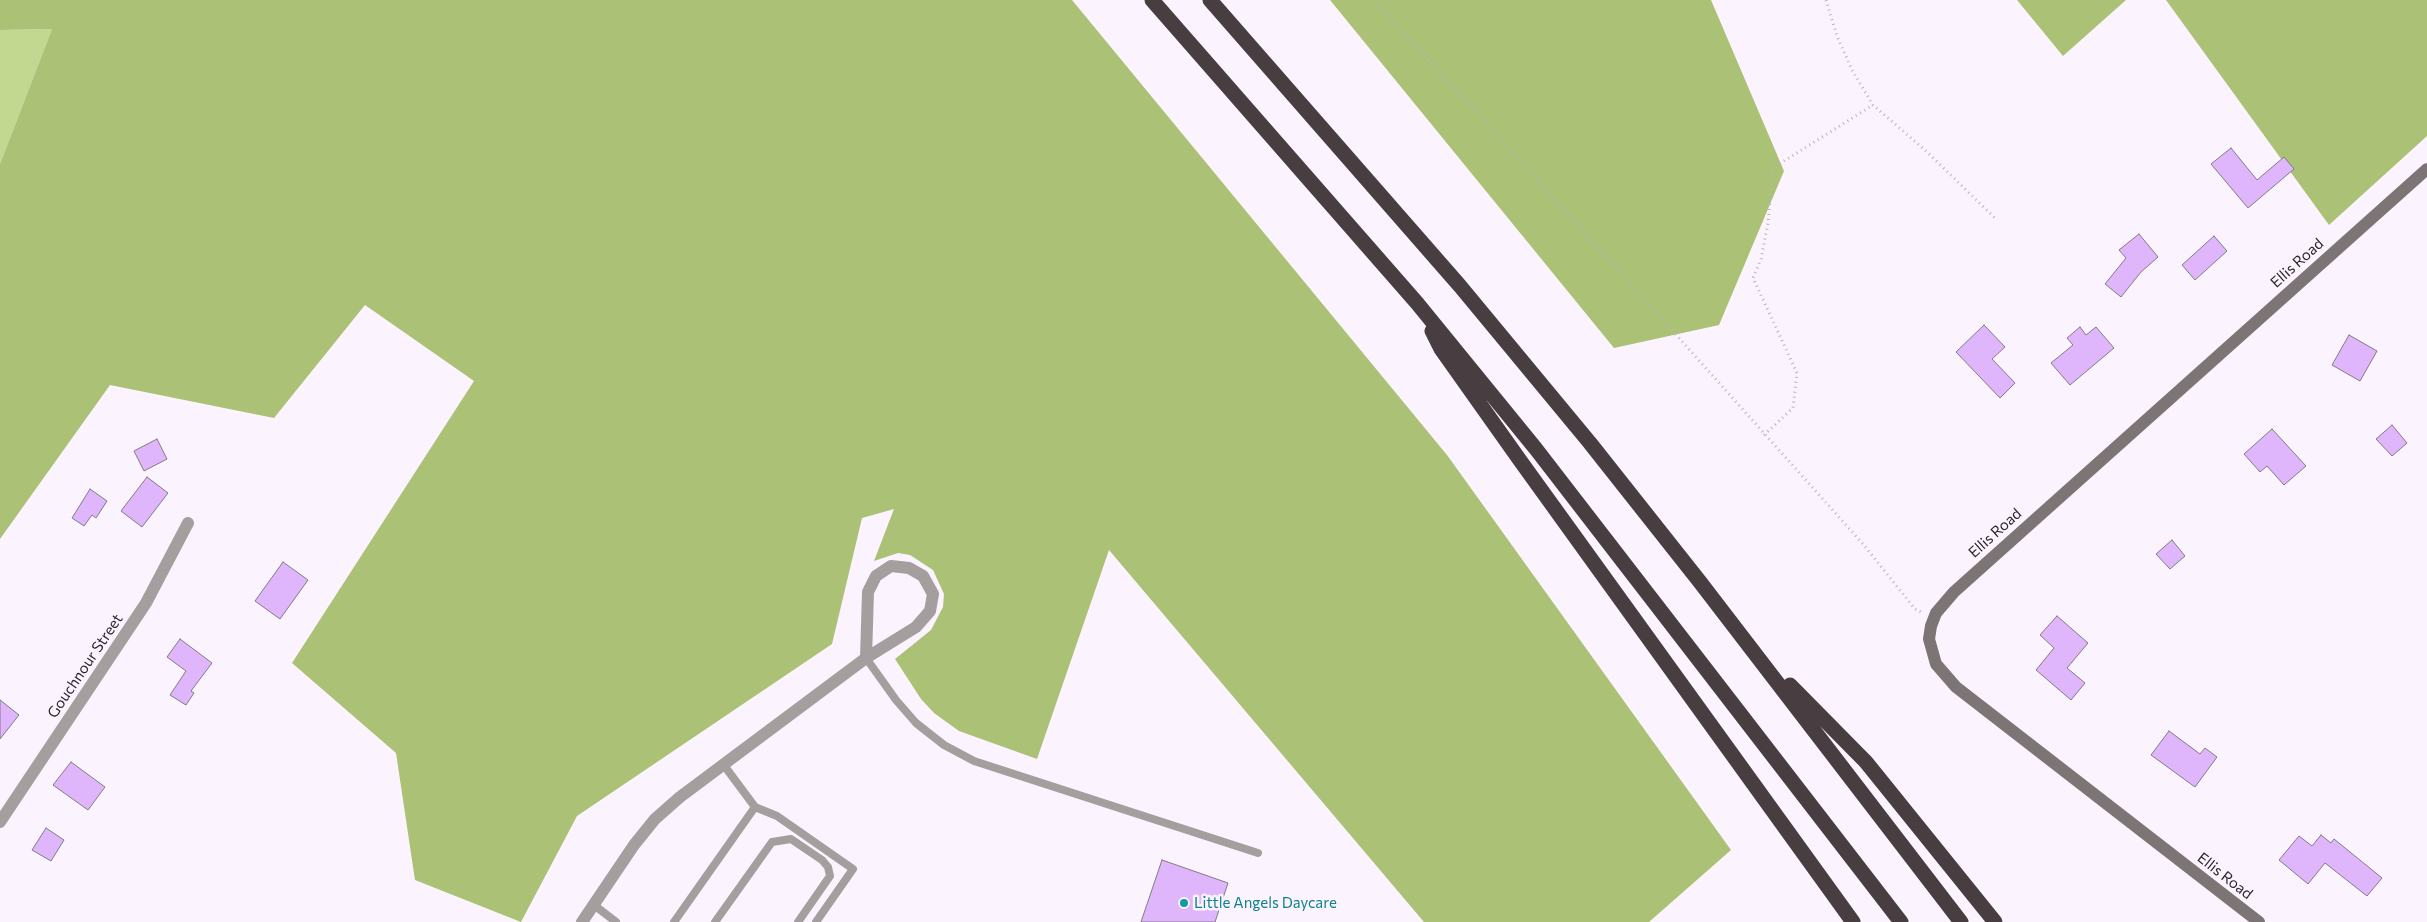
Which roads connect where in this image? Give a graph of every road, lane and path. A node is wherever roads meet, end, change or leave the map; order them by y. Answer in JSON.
{"nodes":[{"id":1,"x":1152,"y":0,"type":"edge"},
{"id":2,"x":1210,"y":0,"type":"edge"},
{"id":3,"x":1374,"y":0,"type":"edge"},
{"id":4,"x":1826,"y":0,"type":"edge"},
{"id":5,"x":1873,"y":105,"type":"junction"},
{"id":6,"x":2427,"y":169,"type":"edge"},
{"id":7,"x":1997,"y":220,"type":"dead end"},
{"id":8,"x":1418,"y":303,"type":"junction"},
{"id":9,"x":1764,"y":435,"type":"junction"},
{"id":10,"x":188,"y":523,"type":"dead end"},
{"id":11,"x":1934,"y":619,"type":"junction"},
{"id":12,"x":1744,"y":639,"type":"junction"},
{"id":13,"x":866,"y":658,"type":"junction"},
{"id":14,"x":723,"y":764,"type":"junction"},
{"id":15,"x":755,"y":808,"type":"junction"},
{"id":16,"x":0,"y":822,"type":"edge"},
{"id":17,"x":1258,"y":853,"type":"dead end"},
{"id":18,"x":594,"y":905,"type":"junction"},
{"id":19,"x":582,"y":922,"type":"edge"},
{"id":20,"x":616,"y":922,"type":"edge"},
{"id":21,"x":674,"y":922,"type":"edge"},
{"id":22,"x":714,"y":922,"type":"edge"},
{"id":23,"x":798,"y":922,"type":"edge"},
{"id":24,"x":816,"y":922,"type":"edge"},
{"id":25,"x":1853,"y":922,"type":"edge"},
{"id":26,"x":1901,"y":922,"type":"edge"},
{"id":27,"x":1961,"y":922,"type":"edge"},
{"id":28,"x":1994,"y":922,"type":"edge"},
{"id":29,"x":2259,"y":922,"type":"edge"}],
"edges":[{"from":1,"to":8,"type":"highway"},
{"from":2,"to":12,"type":"highway"},
{"from":3,"to":9,"type":"path"},
{"from":4,"to":5,"type":"path"},
{"from":5,"to":7,"type":"path"},
{"from":5,"to":9,"type":"path"},
{"from":6,"to":11,"type":"street","name":"Ellis Road"},
{"from":8,"to":25,"type":"highway"},
{"from":8,"to":26,"type":"highway"},
{"from":9,"to":11,"type":"path"},
{"from":10,"to":16,"type":"street","name":"Gouchnour Street"},
{"from":11,"to":29,"type":"street","name":"Ellis Road"},
{"from":12,"to":27,"type":"highway"},
{"from":12,"to":28,"type":"highway"},
{"from":13,"to":13,"type":"street"},
{"from":13,"to":14,"type":"street"},
{"from":13,"to":17,"type":"lane"},
{"from":14,"to":15,"type":"lane"},
{"from":14,"to":18,"type":"street"},
{"from":15,"to":21,"type":"lane"},
{"from":15,"to":24,"type":"lane"},
{"from":18,"to":19,"type":"street"},
{"from":18,"to":20,"type":"lane"},
{"from":22,"to":23,"type":"lane"}]}
